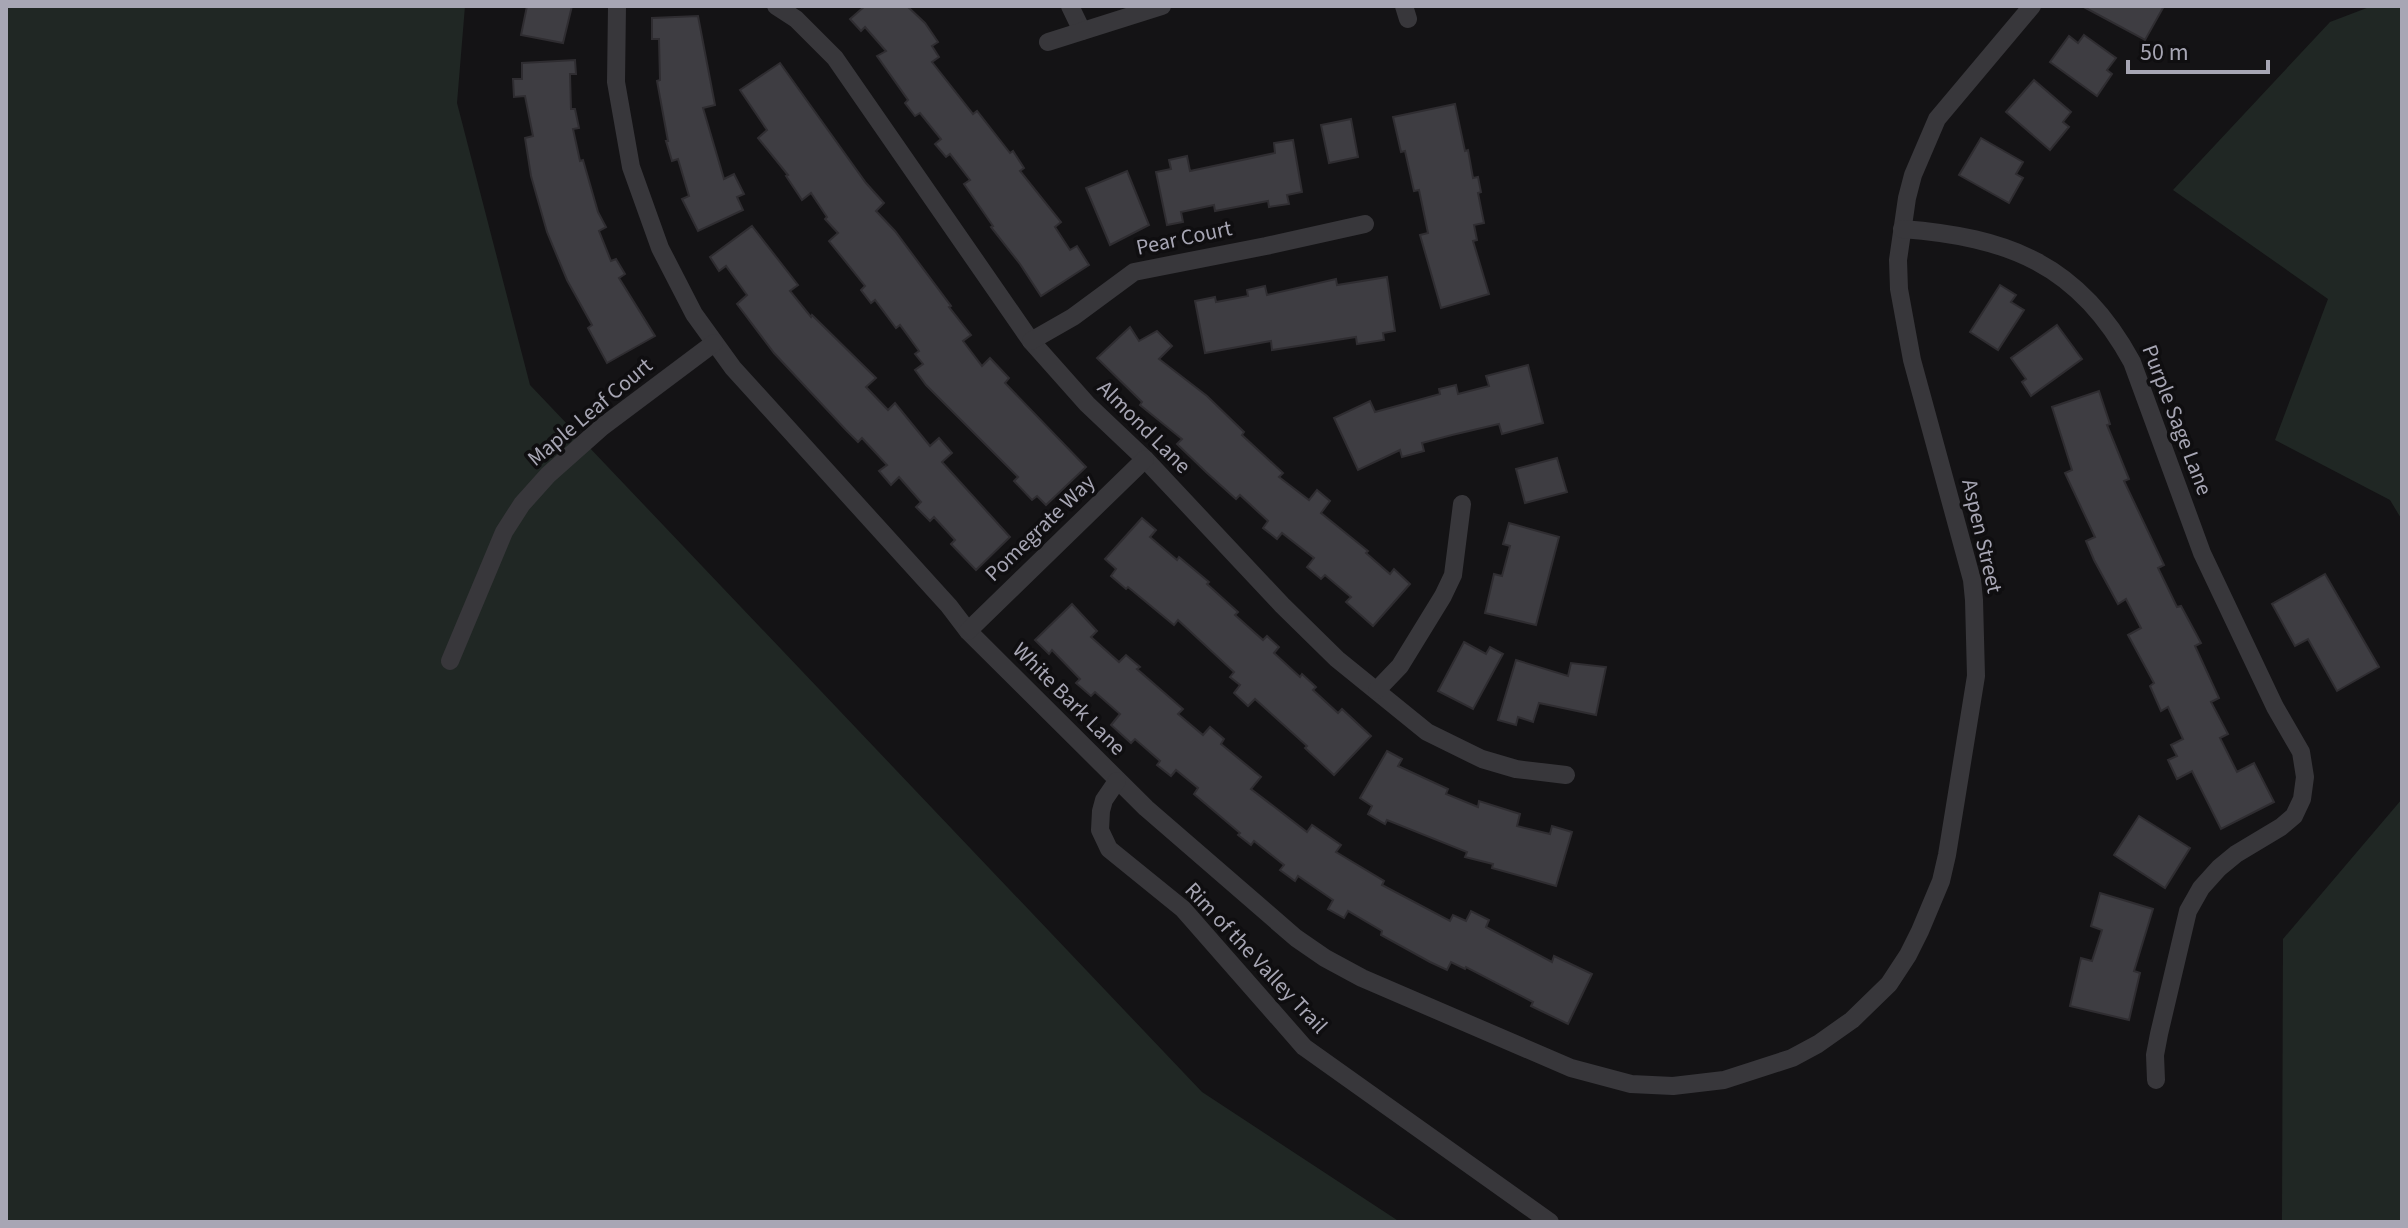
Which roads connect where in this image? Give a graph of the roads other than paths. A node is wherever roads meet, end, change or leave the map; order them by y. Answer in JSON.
{"nodes":[{"id":1,"x":617,"y":6,"type":"edge"},
{"id":2,"x":776,"y":6,"type":"edge"},
{"id":3,"x":1070,"y":6,"type":"edge"},
{"id":4,"x":1162,"y":6,"type":"edge"},
{"id":5,"x":2032,"y":6,"type":"edge"},
{"id":6,"x":1082,"y":31,"type":"junction"},
{"id":7,"x":1048,"y":42,"type":"dead end"},
{"id":8,"x":1365,"y":224,"type":"dead end"},
{"id":9,"x":1902,"y":229,"type":"junction"},
{"id":10,"x":1031,"y":341,"type":"junction"},
{"id":11,"x":714,"y":343,"type":"junction"},
{"id":12,"x":1145,"y":459,"type":"junction"},
{"id":13,"x":1462,"y":504,"type":"dead end"},
{"id":14,"x":968,"y":631,"type":"junction"},
{"id":15,"x":450,"y":661,"type":"dead end"},
{"id":16,"x":1377,"y":690,"type":"junction"},
{"id":17,"x":1566,"y":775,"type":"dead end"},
{"id":18,"x":1117,"y":781,"type":"junction"},
{"id":19,"x":1792,"y":1058,"type":"joint"},
{"id":20,"x":2156,"y":1080,"type":"dead end"},
{"id":21,"x":1550,"y":1222,"type":"edge"}],
"edges":[{"from":1,"to":11,"type":"street","name":"White Bark Lane"},
{"from":2,"to":10,"type":"street","name":"Almond Lane"},
{"from":3,"to":6,"type":"street"},
{"from":4,"to":6,"type":"street"},
{"from":5,"to":9,"type":"street","name":"Aspen Street"},
{"from":6,"to":7,"type":"street"},
{"from":8,"to":10,"type":"street","name":"Pear Court"},
{"from":9,"to":19,"type":"street","name":"Aspen Street"},
{"from":9,"to":20,"type":"street","name":"Purple Sage Lane"},
{"from":10,"to":12,"type":"street","name":"Almond Lane"},
{"from":11,"to":14,"type":"street","name":"White Bark Lane"},
{"from":11,"to":15,"type":"street","name":"Maple Leaf Court"},
{"from":12,"to":14,"type":"street","name":"Pomegrate Way"},
{"from":12,"to":16,"type":"street","name":"Almond Lane"},
{"from":13,"to":16,"type":"street"},
{"from":14,"to":18,"type":"street","name":"White Bark Lane"},
{"from":16,"to":17,"type":"street","name":"Almond Lane"},
{"from":18,"to":19,"type":"street","name":"White Bark Lane"},
{"from":18,"to":21,"type":"street","name":"Rim of the Valley Trail"}]}
